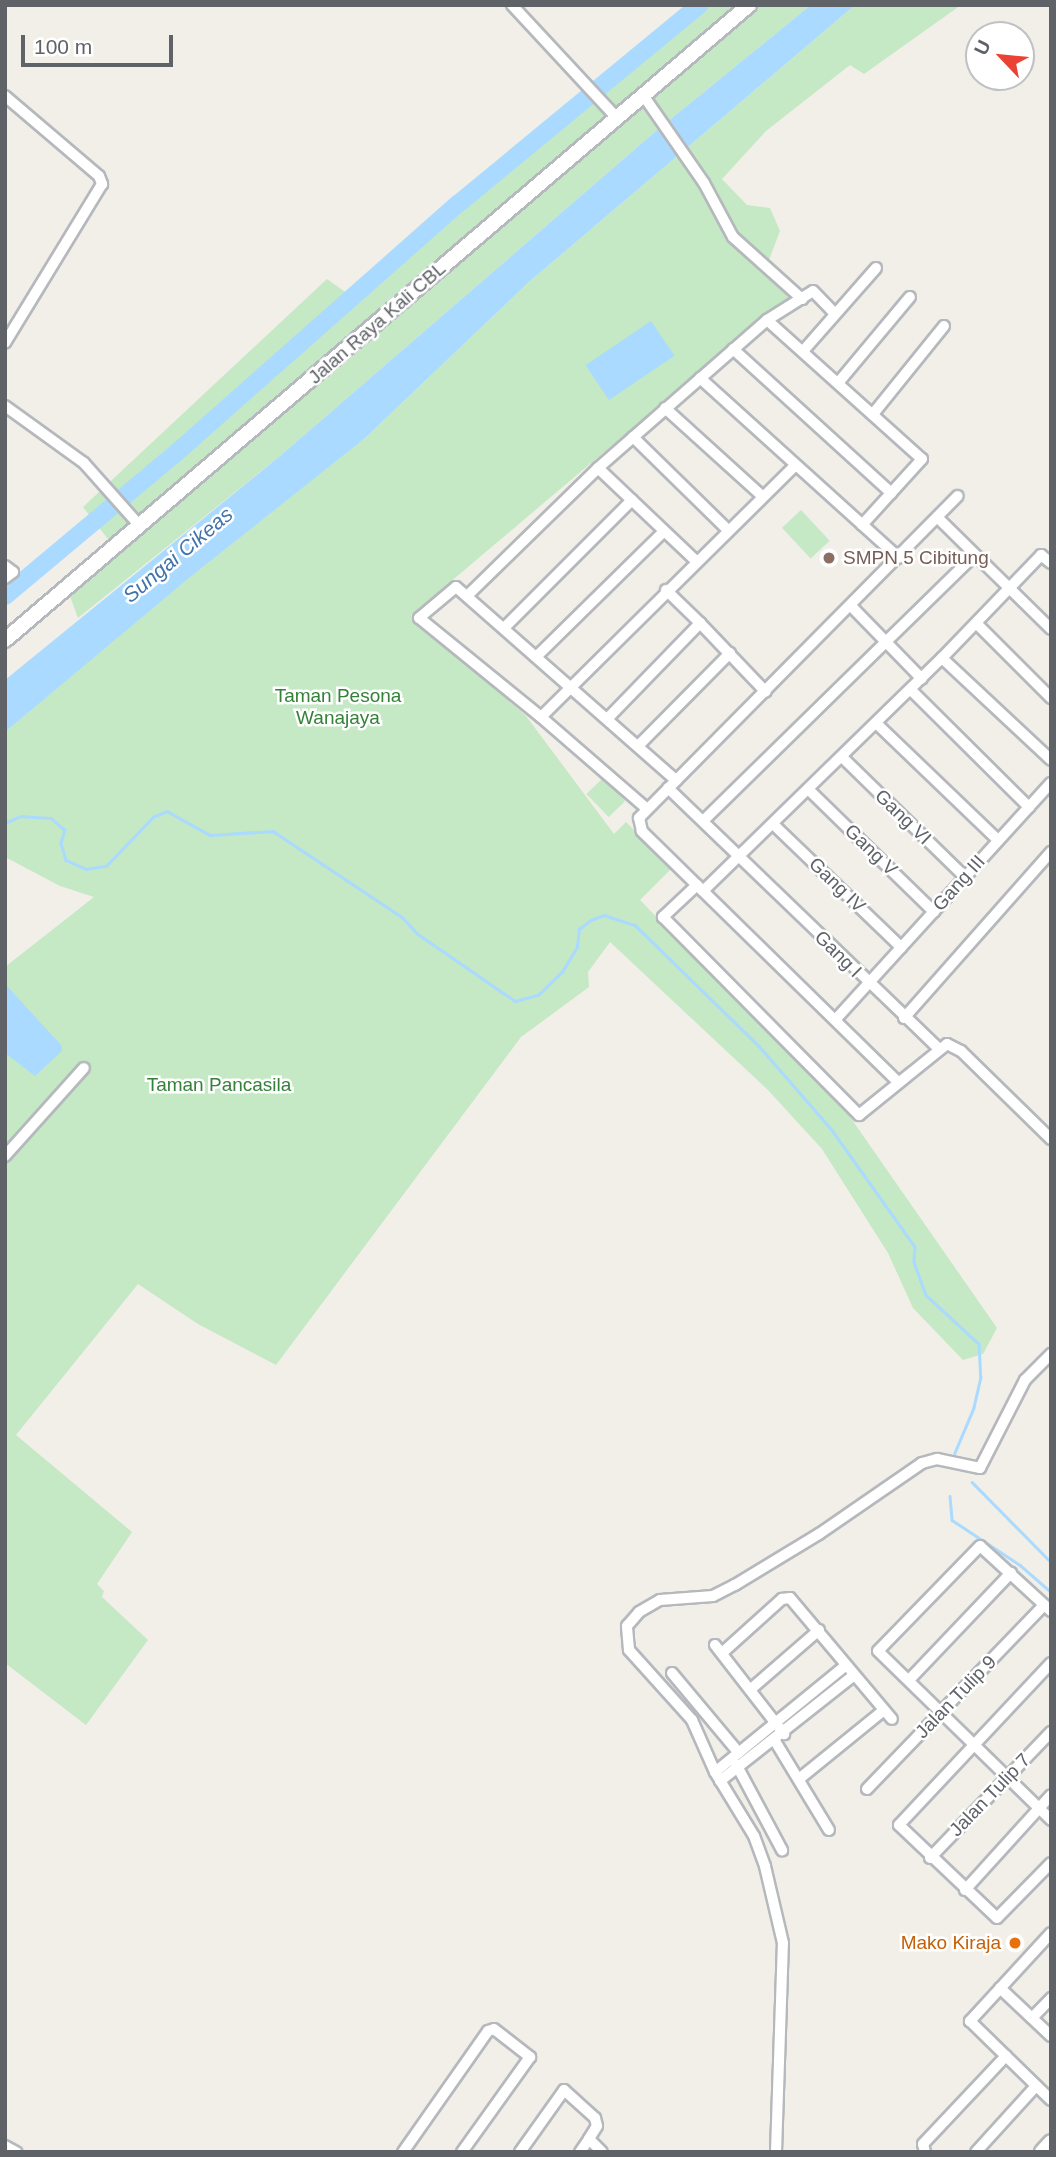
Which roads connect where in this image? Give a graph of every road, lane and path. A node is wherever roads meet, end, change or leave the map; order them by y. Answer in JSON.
{"nodes":[{"id":1,"x":512,"y":5,"type":"edge"},
{"id":2,"x":750,"y":5,"type":"edge"},
{"id":3,"x":643,"y":95,"type":"junction"},
{"id":4,"x":5,"y":96,"type":"edge"},
{"id":5,"x":617,"y":118,"type":"junction"},
{"id":6,"x":876,"y":268,"type":"dead end"},
{"id":7,"x":910,"y":297,"type":"dead end"},
{"id":8,"x":802,"y":299,"type":"junction"},
{"id":9,"x":835,"y":314,"type":"junction"},
{"id":10,"x":767,"y":320,"type":"junction"},
{"id":11,"x":944,"y":326,"type":"dead end"},
{"id":12,"x":5,"y":343,"type":"edge"},
{"id":13,"x":733,"y":349,"type":"junction"},
{"id":14,"x":804,"y":350,"type":"junction"},
{"id":15,"x":700,"y":378,"type":"junction"},
{"id":16,"x":838,"y":383,"type":"junction"},
{"id":17,"x":5,"y":405,"type":"edge"},
{"id":18,"x":666,"y":408,"type":"junction"},
{"id":19,"x":873,"y":414,"type":"junction"},
{"id":20,"x":633,"y":437,"type":"junction"},
{"id":21,"x":795,"y":466,"type":"junction"},
{"id":22,"x":598,"y":468,"type":"junction"},
{"id":23,"x":891,"y":493,"type":"junction"},
{"id":24,"x":958,"y":496,"type":"dead end"},
{"id":25,"x":763,"y":497,"type":"junction"},
{"id":26,"x":632,"y":500,"type":"junction"},
{"id":27,"x":939,"y":519,"type":"junction"},
{"id":28,"x":862,"y":525,"type":"junction"},
{"id":29,"x":140,"y":526,"type":"junction"},
{"id":30,"x":729,"y":530,"type":"junction"},
{"id":31,"x":664,"y":531,"type":"junction"},
{"id":32,"x":975,"y":555,"type":"junction"},
{"id":33,"x":899,"y":558,"type":"junction"},
{"id":34,"x":696,"y":561,"type":"junction"},
{"id":35,"x":1051,"y":563,"type":"edge"},
{"id":36,"x":5,"y":566,"type":"edge"},
{"id":37,"x":5,"y":578,"type":"edge"},
{"id":38,"x":666,"y":590,"type":"junction"},
{"id":39,"x":1011,"y":590,"type":"junction"},
{"id":40,"x":467,"y":597,"type":"junction"},
{"id":41,"x":852,"y":607,"type":"junction"},
{"id":42,"x":700,"y":623,"type":"junction"},
{"id":43,"x":977,"y":624,"type":"junction"},
{"id":44,"x":504,"y":628,"type":"junction"},
{"id":45,"x":1051,"y":629,"type":"edge"},
{"id":46,"x":5,"y":640,"type":"edge"},
{"id":47,"x":884,"y":643,"type":"junction"},
{"id":48,"x":730,"y":653,"type":"junction"},
{"id":49,"x":537,"y":656,"type":"junction"},
{"id":50,"x":942,"y":657,"type":"junction"},
{"id":51,"x":922,"y":679,"type":"junction"},
{"id":52,"x":571,"y":687,"type":"junction"},
{"id":53,"x":912,"y":691,"type":"junction"},
{"id":54,"x":766,"y":692,"type":"junction"},
{"id":55,"x":1051,"y":698,"type":"edge"},
{"id":56,"x":541,"y":717,"type":"junction"},
{"id":57,"x":608,"y":717,"type":"junction"},
{"id":58,"x":877,"y":724,"type":"junction"},
{"id":59,"x":640,"y":744,"type":"junction"},
{"id":60,"x":842,"y":757,"type":"junction"},
{"id":61,"x":1051,"y":760,"type":"edge"},
{"id":62,"x":676,"y":780,"type":"junction"},
{"id":63,"x":668,"y":788,"type":"junction"},
{"id":64,"x":808,"y":789,"type":"junction"},
{"id":65,"x":1049,"y":789,"type":"edge"},
{"id":66,"x":1029,"y":807,"type":"junction"},
{"id":67,"x":646,"y":808,"type":"junction"},
{"id":68,"x":703,"y":821,"type":"junction"},
{"id":69,"x":773,"y":824,"type":"junction"},
{"id":70,"x":998,"y":840,"type":"junction"},
{"id":71,"x":1051,"y":852,"type":"edge"},
{"id":72,"x":740,"y":857,"type":"junction"},
{"id":73,"x":964,"y":876,"type":"junction"},
{"id":74,"x":700,"y":888,"type":"junction"},
{"id":75,"x":934,"y":912,"type":"junction"},
{"id":76,"x":901,"y":947,"type":"junction"},
{"id":77,"x":868,"y":985,"type":"junction"},
{"id":78,"x":904,"y":1018,"type":"junction"},
{"id":79,"x":836,"y":1019,"type":"junction"},
{"id":80,"x":938,"y":1048,"type":"junction"},
{"id":81,"x":84,"y":1068,"type":"dead end"},
{"id":82,"x":898,"y":1082,"type":"junction"},
{"id":83,"x":1051,"y":1139,"type":"edge"},
{"id":84,"x":5,"y":1156,"type":"edge"},
{"id":85,"x":1051,"y":1354,"type":"edge"},
{"id":86,"x":1011,"y":1573,"type":"junction"},
{"id":87,"x":1047,"y":1608,"type":"edge"},
{"id":88,"x":819,"y":1630,"type":"junction"},
{"id":89,"x":1051,"y":1663,"type":"edge"},
{"id":90,"x":845,"y":1666,"type":"junction"},
{"id":91,"x":672,"y":1673,"type":"dead end"},
{"id":92,"x":854,"y":1675,"type":"junction"},
{"id":93,"x":909,"y":1680,"type":"junction"},
{"id":94,"x":751,"y":1689,"type":"junction"},
{"id":95,"x":884,"y":1710,"type":"junction"},
{"id":96,"x":941,"y":1713,"type":"junction"},
{"id":97,"x":892,"y":1720,"type":"dead end"},
{"id":98,"x":778,"y":1722,"type":"junction"},
{"id":99,"x":1051,"y":1732,"type":"edge"},
{"id":100,"x":785,"y":1734,"type":"junction"},
{"id":101,"x":775,"y":1741,"type":"junction"},
{"id":102,"x":973,"y":1744,"type":"junction"},
{"id":103,"x":736,"y":1755,"type":"junction"},
{"id":104,"x":739,"y":1769,"type":"junction"},
{"id":105,"x":717,"y":1777,"type":"junction"},
{"id":106,"x":1007,"y":1777,"type":"junction"},
{"id":107,"x":799,"y":1779,"type":"junction"},
{"id":108,"x":867,"y":1789,"type":"dead end"},
{"id":109,"x":1051,"y":1795,"type":"edge"},
{"id":110,"x":1039,"y":1807,"type":"junction"},
{"id":111,"x":1051,"y":1820,"type":"edge"},
{"id":112,"x":830,"y":1830,"type":"dead end"},
{"id":113,"x":782,"y":1850,"type":"dead end"},
{"id":114,"x":930,"y":1858,"type":"junction"},
{"id":115,"x":1051,"y":1863,"type":"edge"},
{"id":116,"x":965,"y":1889,"type":"junction"},
{"id":117,"x":1051,"y":1933,"type":"edge"},
{"id":118,"x":1000,"y":1988,"type":"junction"},
{"id":119,"x":1051,"y":1998,"type":"edge"},
{"id":120,"x":1032,"y":2018,"type":"junction"},
{"id":121,"x":1051,"y":2036,"type":"edge"},
{"id":122,"x":1006,"y":2056,"type":"junction"},
{"id":123,"x":1036,"y":2086,"type":"junction"},
{"id":124,"x":1051,"y":2100,"type":"edge"},
{"id":125,"x":589,"y":2139,"type":"junction"},
{"id":126,"x":1051,"y":2142,"type":"edge"},
{"id":127,"x":5,"y":2146,"type":"edge"},
{"id":128,"x":924,"y":2148,"type":"edge"},
{"id":129,"x":16,"y":2152,"type":"edge"},
{"id":130,"x":403,"y":2152,"type":"edge"},
{"id":131,"x":462,"y":2152,"type":"edge"},
{"id":132,"x":520,"y":2152,"type":"edge"},
{"id":133,"x":580,"y":2152,"type":"edge"},
{"id":134,"x":602,"y":2152,"type":"edge"},
{"id":135,"x":776,"y":2152,"type":"edge"},
{"id":136,"x":976,"y":2152,"type":"edge"},
{"id":137,"x":1042,"y":2152,"type":"edge"}],
"edges":[{"from":1,"to":5,"type":"street"},
{"from":2,"to":3,"type":"main road","name":"Jalan Raya Kali CBL"},
{"from":3,"to":5,"type":"main road","name":"Jalan Raya Kali CBL"},
{"from":3,"to":8,"type":"street"},
{"from":4,"to":12,"type":"street"},
{"from":5,"to":29,"type":"main road","name":"Jalan Raya Kali CBL"},
{"from":6,"to":9,"type":"street"},
{"from":7,"to":16,"type":"street"},
{"from":8,"to":9,"type":"street"},
{"from":8,"to":10,"type":"street"},
{"from":9,"to":14,"type":"street"},
{"from":10,"to":13,"type":"street"},
{"from":10,"to":14,"type":"street"},
{"from":11,"to":19,"type":"street"},
{"from":13,"to":15,"type":"street"},
{"from":13,"to":23,"type":"street"},
{"from":14,"to":16,"type":"street"},
{"from":15,"to":18,"type":"street"},
{"from":15,"to":21,"type":"street"},
{"from":16,"to":19,"type":"street"},
{"from":17,"to":29,"type":"street"},
{"from":18,"to":20,"type":"street"},
{"from":18,"to":25,"type":"street"},
{"from":19,"to":23,"type":"street"},
{"from":20,"to":22,"type":"street"},
{"from":20,"to":30,"type":"street"},
{"from":21,"to":25,"type":"street"},
{"from":21,"to":28,"type":"street"},
{"from":22,"to":26,"type":"street"},
{"from":22,"to":40,"type":"street"},
{"from":23,"to":28,"type":"street"},
{"from":24,"to":27,"type":"street"},
{"from":25,"to":30,"type":"street"},
{"from":26,"to":31,"type":"street"},
{"from":26,"to":44,"type":"street"},
{"from":27,"to":32,"type":"street"},
{"from":27,"to":33,"type":"street"},
{"from":28,"to":33,"type":"street"},
{"from":29,"to":46,"type":"main road","name":"Jalan Raya Kali CBL"},
{"from":30,"to":34,"type":"street"},
{"from":31,"to":34,"type":"street"},
{"from":31,"to":49,"type":"street"},
{"from":32,"to":39,"type":"street"},
{"from":32,"to":47,"type":"street"},
{"from":33,"to":41,"type":"street"},
{"from":34,"to":38,"type":"street"},
{"from":35,"to":39,"type":"street"},
{"from":36,"to":37,"type":"street"},
{"from":38,"to":42,"type":"street"},
{"from":38,"to":52,"type":"street"},
{"from":39,"to":43,"type":"street"},
{"from":39,"to":45,"type":"street"},
{"from":40,"to":44,"type":"street"},
{"from":40,"to":56,"type":"street"},
{"from":41,"to":47,"type":"street"},
{"from":41,"to":54,"type":"street"},
{"from":42,"to":48,"type":"street"},
{"from":42,"to":57,"type":"street"},
{"from":43,"to":50,"type":"street"},
{"from":43,"to":55,"type":"street"},
{"from":44,"to":49,"type":"street"},
{"from":47,"to":51,"type":"street"},
{"from":47,"to":68,"type":"street"},
{"from":48,"to":54,"type":"street"},
{"from":48,"to":59,"type":"street"},
{"from":49,"to":52,"type":"street"},
{"from":50,"to":51,"type":"street"},
{"from":50,"to":61,"type":"street"},
{"from":51,"to":53,"type":"street"},
{"from":52,"to":56,"type":"street"},
{"from":52,"to":57,"type":"street"},
{"from":53,"to":58,"type":"street"},
{"from":53,"to":66,"type":"street"},
{"from":54,"to":62,"type":"street"},
{"from":56,"to":67,"type":"street"},
{"from":57,"to":59,"type":"street"},
{"from":58,"to":60,"type":"street"},
{"from":58,"to":70,"type":"street"},
{"from":59,"to":62,"type":"street"},
{"from":60,"to":64,"type":"street"},
{"from":60,"to":73,"type":"street","name":"Gang VI"},
{"from":62,"to":63,"type":"street"},
{"from":63,"to":67,"type":"street"},
{"from":63,"to":68,"type":"street","name":"Gang I"},
{"from":64,"to":69,"type":"street"},
{"from":64,"to":75,"type":"street","name":"Gang V"},
{"from":65,"to":66,"type":"street","name":"Gang III"},
{"from":66,"to":70,"type":"street","name":"Gang III"},
{"from":67,"to":74,"type":"street"},
{"from":68,"to":72,"type":"street","name":"Gang I"},
{"from":69,"to":72,"type":"street"},
{"from":69,"to":76,"type":"street","name":"Gang IV"},
{"from":70,"to":73,"type":"street","name":"Gang III"},
{"from":71,"to":78,"type":"street"},
{"from":72,"to":74,"type":"street"},
{"from":72,"to":77,"type":"street","name":"Gang I"},
{"from":73,"to":75,"type":"street","name":"Gang III"},
{"from":74,"to":79,"type":"street"},
{"from":74,"to":82,"type":"street"},
{"from":75,"to":76,"type":"street","name":"Gang III"},
{"from":76,"to":77,"type":"street","name":"Gang III"},
{"from":77,"to":78,"type":"street","name":"Gang I"},
{"from":77,"to":79,"type":"street","name":"Gang III"},
{"from":78,"to":80,"type":"street","name":"Gang I"},
{"from":79,"to":82,"type":"street"},
{"from":80,"to":82,"type":"street"},
{"from":80,"to":83,"type":"street"},
{"from":81,"to":84,"type":"street"},
{"from":85,"to":105,"type":"street"},
{"from":86,"to":87,"type":"street"},
{"from":86,"to":93,"type":"street"},
{"from":86,"to":93,"type":"street"},
{"from":87,"to":96,"type":"street","name":"Jalan Tulip 9"},
{"from":88,"to":90,"type":"street"},
{"from":88,"to":94,"type":"street"},
{"from":88,"to":94,"type":"street"},
{"from":89,"to":102,"type":"street"},
{"from":90,"to":92,"type":"street"},
{"from":90,"to":98,"type":"street"},
{"from":91,"to":103,"type":"street"},
{"from":92,"to":95,"type":"street"},
{"from":92,"to":100,"type":"street"},
{"from":93,"to":96,"type":"street"},
{"from":94,"to":98,"type":"street"},
{"from":95,"to":97,"type":"street"},
{"from":95,"to":107,"type":"street"},
{"from":96,"to":102,"type":"street"},
{"from":96,"to":108,"type":"street","name":"Jalan Tulip 9"},
{"from":98,"to":100,"type":"street"},
{"from":98,"to":103,"type":"street"},
{"from":99,"to":106,"type":"street","name":"Jalan Tulip 7"},
{"from":100,"to":101,"type":"street"},
{"from":101,"to":104,"type":"street"},
{"from":101,"to":107,"type":"street"},
{"from":102,"to":106,"type":"street"},
{"from":102,"to":114,"type":"street"},
{"from":103,"to":104,"type":"street"},
{"from":103,"to":105,"type":"street"},
{"from":104,"to":105,"type":"street"},
{"from":104,"to":113,"type":"street"},
{"from":105,"to":135,"type":"street"},
{"from":106,"to":110,"type":"street"},
{"from":106,"to":114,"type":"street","name":"Jalan Tulip 7"},
{"from":107,"to":112,"type":"street"},
{"from":109,"to":110,"type":"street"},
{"from":110,"to":111,"type":"street"},
{"from":110,"to":116,"type":"street"},
{"from":114,"to":116,"type":"street"},
{"from":115,"to":116,"type":"street"},
{"from":117,"to":118,"type":"street"},
{"from":118,"to":120,"type":"street"},
{"from":118,"to":122,"type":"street"},
{"from":119,"to":120,"type":"street"},
{"from":120,"to":121,"type":"street"},
{"from":122,"to":123,"type":"street"},
{"from":122,"to":128,"type":"street"},
{"from":123,"to":124,"type":"street"},
{"from":123,"to":136,"type":"street"},
{"from":125,"to":132,"type":"street"},
{"from":125,"to":133,"type":"street"},
{"from":125,"to":134,"type":"street"},
{"from":126,"to":137,"type":"main road"},
{"from":127,"to":129,"type":"street"},
{"from":130,"to":131,"type":"street"}]}
